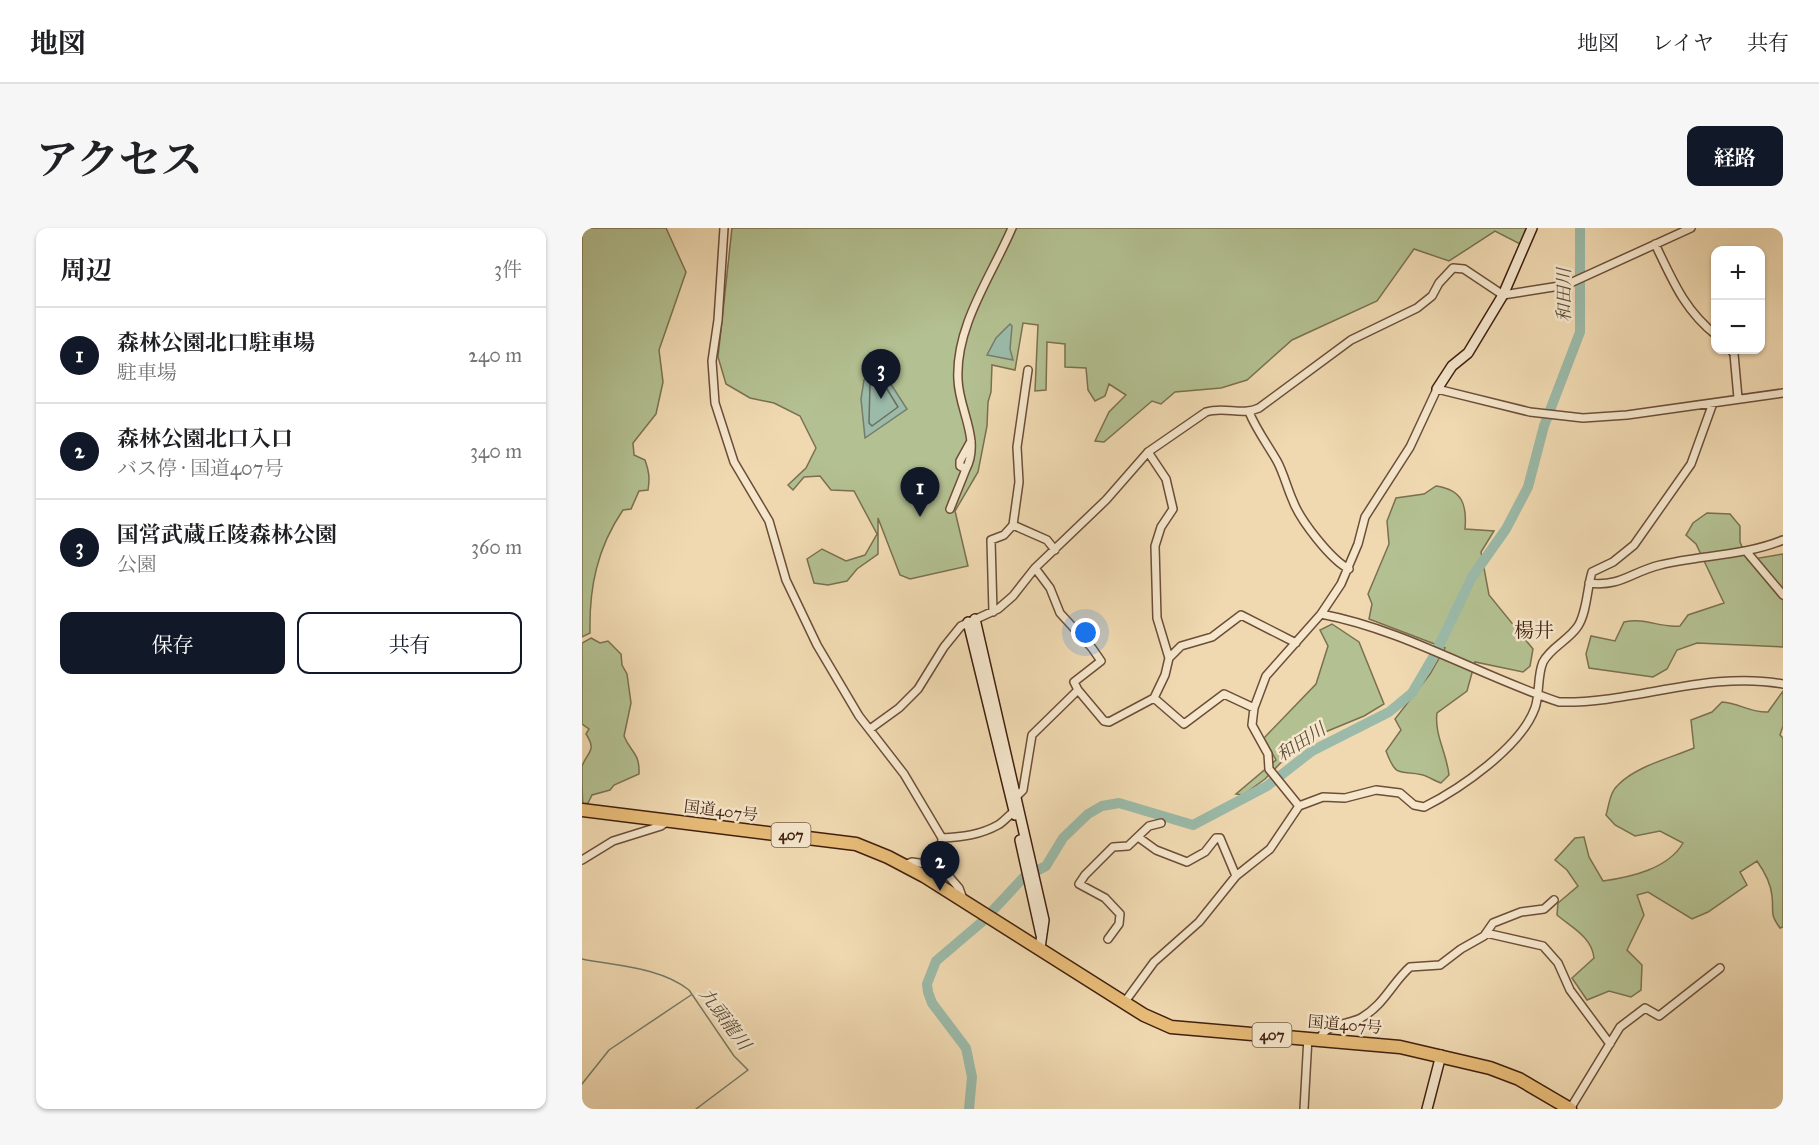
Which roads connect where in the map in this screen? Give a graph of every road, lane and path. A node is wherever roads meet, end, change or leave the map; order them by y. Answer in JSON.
{"nodes":[{"id":1,"x":724,"y":228,"type":"edge"},
{"id":2,"x":1012,"y":228,"type":"edge"},
{"id":3,"x":1532,"y":228,"type":"edge"},
{"id":4,"x":1691,"y":228,"type":"edge"},
{"id":5,"x":1655,"y":244,"type":"junction"},
{"id":6,"x":1503,"y":295,"type":"junction"},
{"id":7,"x":1711,"y":331,"type":"edge"},
{"id":8,"x":1734,"y":354,"type":"edge"},
{"id":9,"x":1028,"y":370,"type":"dead end"},
{"id":10,"x":1437,"y":388,"type":"junction"},
{"id":11,"x":1783,"y":393,"type":"edge"},
{"id":12,"x":1738,"y":398,"type":"junction"},
{"id":13,"x":1713,"y":403,"type":"junction"},
{"id":14,"x":1250,"y":412,"type":"junction"},
{"id":15,"x":1148,"y":452,"type":"junction"},
{"id":16,"x":950,"y":509,"type":"dead end"},
{"id":17,"x":1012,"y":525,"type":"junction"},
{"id":18,"x":1783,"y":540,"type":"edge"},
{"id":19,"x":1055,"y":550,"type":"junction"},
{"id":20,"x":1746,"y":551,"type":"junction"},
{"id":21,"x":1035,"y":568,"type":"junction"},
{"id":22,"x":1349,"y":569,"type":"junction"},
{"id":23,"x":1589,"y":583,"type":"junction"},
{"id":24,"x":1783,"y":595,"type":"edge"},
{"id":25,"x":993,"y":612,"type":"junction"},
{"id":26,"x":1321,"y":614,"type":"junction"},
{"id":27,"x":972,"y":620,"type":"junction"},
{"id":28,"x":1296,"y":643,"type":"junction"},
{"id":29,"x":1169,"y":658,"type":"junction"},
{"id":30,"x":1783,"y":684,"type":"edge"},
{"id":31,"x":1078,"y":690,"type":"junction"},
{"id":32,"x":1538,"y":695,"type":"junction"},
{"id":33,"x":1154,"y":698,"type":"junction"},
{"id":34,"x":1254,"y":708,"type":"junction"},
{"id":35,"x":870,"y":729,"type":"junction"},
{"id":36,"x":1017,"y":796,"type":"junction"},
{"id":37,"x":1299,"y":806,"type":"junction"},
{"id":38,"x":582,"y":810,"type":"edge"},
{"id":39,"x":1017,"y":810,"type":"junction"},
{"id":40,"x":668,"y":821,"type":"junction"},
{"id":41,"x":1161,"y":823,"type":"dead end"},
{"id":42,"x":1138,"y":837,"type":"junction"},
{"id":43,"x":942,"y":838,"type":"junction"},
{"id":44,"x":582,"y":860,"type":"edge"},
{"id":45,"x":904,"y":865,"type":"junction"},
{"id":46,"x":940,"y":866,"type":"junction"},
{"id":47,"x":1236,"y":876,"type":"junction"},
{"id":48,"x":963,"y":899,"type":"junction"},
{"id":49,"x":1554,"y":900,"type":"dead end"},
{"id":50,"x":1486,"y":933,"type":"junction"},
{"id":51,"x":1108,"y":939,"type":"dead end"},
{"id":52,"x":1041,"y":943,"type":"junction"},
{"id":53,"x":1720,"y":969,"type":"dead end"},
{"id":54,"x":1124,"y":1003,"type":"junction"},
{"id":55,"x":1314,"y":1038,"type":"junction"},
{"id":56,"x":1610,"y":1044,"type":"junction"},
{"id":57,"x":1441,"y":1056,"type":"junction"},
{"id":58,"x":1304,"y":1109,"type":"edge"},
{"id":59,"x":1427,"y":1109,"type":"edge"},
{"id":60,"x":1570,"y":1109,"type":"edge"}],
"edges":[{"from":1,"to":35,"type":"street"},
{"from":2,"to":16,"type":"street"},
{"from":3,"to":6,"type":"street"},
{"from":4,"to":5,"type":"street"},
{"from":5,"to":6,"type":"street"},
{"from":5,"to":7,"type":"street"},
{"from":6,"to":10,"type":"street"},
{"from":6,"to":14,"type":"street"},
{"from":8,"to":12,"type":"street"},
{"from":9,"to":17,"type":"street"},
{"from":10,"to":13,"type":"street"},
{"from":10,"to":22,"type":"street"},
{"from":11,"to":12,"type":"street"},
{"from":12,"to":13,"type":"street"},
{"from":13,"to":23,"type":"street"},
{"from":14,"to":15,"type":"street"},
{"from":14,"to":22,"type":"street"},
{"from":15,"to":19,"type":"street"},
{"from":15,"to":29,"type":"street"},
{"from":17,"to":19,"type":"street"},
{"from":17,"to":25,"type":"street"},
{"from":18,"to":20,"type":"street"},
{"from":19,"to":21,"type":"street"},
{"from":20,"to":23,"type":"street"},
{"from":20,"to":24,"type":"street"},
{"from":21,"to":25,"type":"street"},
{"from":21,"to":31,"type":"street"},
{"from":22,"to":26,"type":"street"},
{"from":23,"to":32,"type":"street"},
{"from":25,"to":27,"type":"street"},
{"from":26,"to":28,"type":"street"},
{"from":26,"to":32,"type":"street"},
{"from":27,"to":35,"type":"street"},
{"from":27,"to":36,"type":"street"},
{"from":27,"to":39,"type":"street"},
{"from":28,"to":29,"type":"street"},
{"from":28,"to":34,"type":"street"},
{"from":29,"to":33,"type":"street"},
{"from":30,"to":32,"type":"street"},
{"from":31,"to":33,"type":"street"},
{"from":31,"to":36,"type":"street"},
{"from":32,"to":37,"type":"street"},
{"from":33,"to":34,"type":"street"},
{"from":34,"to":37,"type":"street"},
{"from":35,"to":43,"type":"street"},
{"from":36,"to":39,"type":"street"},
{"from":37,"to":47,"type":"street"},
{"from":38,"to":40,"type":"highway","name":"国道407号","number":"407"},
{"from":39,"to":43,"type":"street"},
{"from":39,"to":52,"type":"street"},
{"from":40,"to":44,"type":"street"},
{"from":40,"to":45,"type":"highway","name":"国道407号","number":"407"},
{"from":41,"to":42,"type":"street"},
{"from":42,"to":47,"type":"street"},
{"from":42,"to":51,"type":"street"},
{"from":43,"to":46,"type":"street"},
{"from":45,"to":46,"type":"street"},
{"from":45,"to":48,"type":"highway","name":"国道407号","number":"407"},
{"from":46,"to":48,"type":"street"},
{"from":47,"to":54,"type":"street"},
{"from":48,"to":52,"type":"highway","name":"国道407号","number":"407"},
{"from":49,"to":50,"type":"street"},
{"from":50,"to":55,"type":"street"},
{"from":50,"to":56,"type":"street"},
{"from":52,"to":54,"type":"highway","name":"国道407号","number":"407"},
{"from":53,"to":56,"type":"street"},
{"from":54,"to":55,"type":"highway","name":"国道407号","number":"407"},
{"from":55,"to":57,"type":"highway","name":"国道407号","number":"407"},
{"from":55,"to":58,"type":"street"},
{"from":56,"to":60,"type":"street"},
{"from":57,"to":59,"type":"street"},
{"from":57,"to":60,"type":"highway","name":"国道407号","number":"407"}]}
